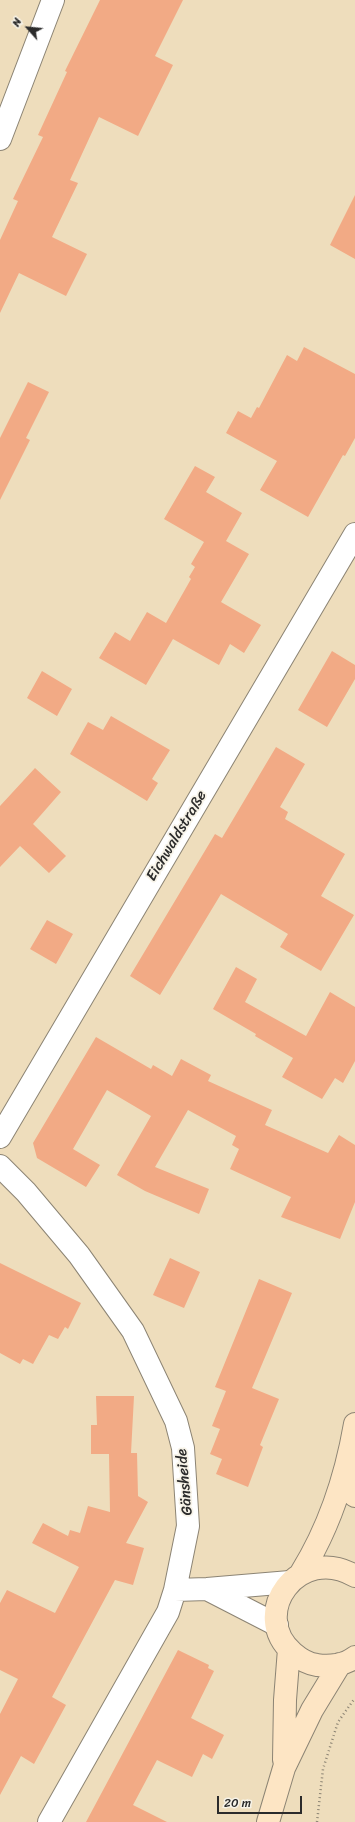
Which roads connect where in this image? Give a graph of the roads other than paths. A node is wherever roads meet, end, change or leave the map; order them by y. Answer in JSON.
{"nodes":[{"id":1,"x":53,"y":0,"type":"edge"},
{"id":2,"x":0,"y":139,"type":"edge"},
{"id":3,"x":355,"y":534,"type":"edge"},
{"id":4,"x":0,"y":1137,"type":"edge"},
{"id":5,"x":0,"y":1166,"type":"edge"},
{"id":6,"x":355,"y":1424,"type":"edge"},
{"id":7,"x":349,"y":1459,"type":"junction"},
{"id":8,"x":355,"y":1496,"type":"edge"},
{"id":9,"x":355,"y":1576,"type":"edge"},
{"id":10,"x":295,"y":1578,"type":"junction"},
{"id":11,"x":207,"y":1589,"type":"junction"},
{"id":12,"x":175,"y":1590,"type":"junction"},
{"id":13,"x":277,"y":1625,"type":"junction"},
{"id":14,"x":289,"y":1649,"type":"junction"},
{"id":15,"x":348,"y":1660,"type":"edge"},
{"id":16,"x":284,"y":1768,"type":"junction"},
{"id":17,"x":49,"y":1822,"type":"edge"},
{"id":18,"x":268,"y":1822,"type":"edge"}],
"edges":[{"from":1,"to":2,"type":"street"},
{"from":3,"to":4,"type":"street","name":"Eichwaldstraße"},
{"from":5,"to":12,"type":"street","name":"Gänsheide"},
{"from":6,"to":7,"type":"street"},
{"from":7,"to":8,"type":"street"},
{"from":7,"to":10,"type":"street"},
{"from":9,"to":10,"type":"street"},
{"from":10,"to":11,"type":"street"},
{"from":10,"to":13,"type":"street"},
{"from":11,"to":12,"type":"street"},
{"from":11,"to":13,"type":"street"},
{"from":12,"to":17,"type":"street","name":"Gänsheide"},
{"from":13,"to":14,"type":"street"},
{"from":14,"to":15,"type":"street"},
{"from":14,"to":16,"type":"street"},
{"from":15,"to":16,"type":"street"},
{"from":16,"to":18,"type":"street"}]}
